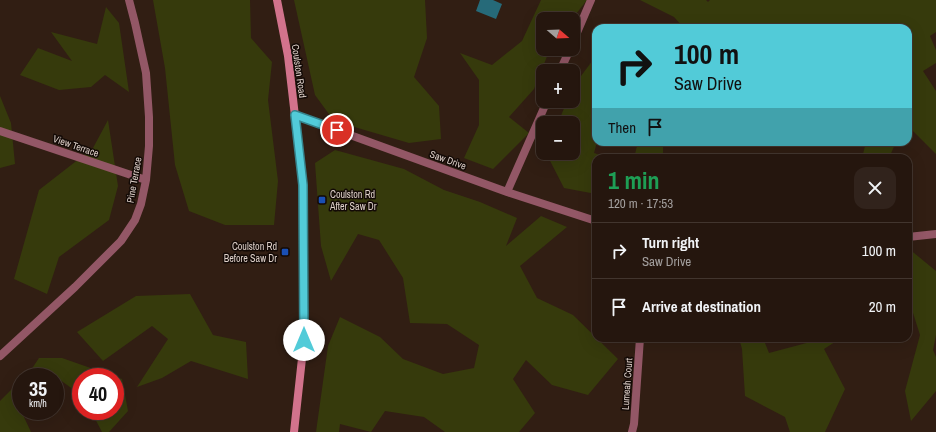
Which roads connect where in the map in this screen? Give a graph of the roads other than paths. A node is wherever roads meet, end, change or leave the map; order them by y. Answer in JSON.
{"nodes":[{"id":1,"x":129,"y":0,"type":"edge"},
{"id":2,"x":277,"y":0,"type":"edge"},
{"id":3,"x":591,"y":0,"type":"edge"},
{"id":4,"x":580,"y":26,"type":"edge"},
{"id":5,"x":544,"y":108,"type":"edge"},
{"id":6,"x":295,"y":115,"type":"junction"},
{"id":7,"x":0,"y":131,"type":"edge"},
{"id":8,"x":146,"y":180,"type":"junction"},
{"id":9,"x":507,"y":192,"type":"junction"},
{"id":10,"x":592,"y":220,"type":"edge"},
{"id":11,"x":936,"y":234,"type":"edge"},
{"id":12,"x":912,"y":237,"type":"edge"},
{"id":13,"x":640,"y":342,"type":"edge"},
{"id":14,"x":0,"y":356,"type":"edge"},
{"id":15,"x":294,"y":432,"type":"edge"},
{"id":16,"x":632,"y":432,"type":"edge"}],
"edges":[{"from":1,"to":8,"type":"street","name":"Pine Terrace"},
{"from":2,"to":6,"type":"street","name":"Coulston Road"},
{"from":3,"to":4,"type":"street"},
{"from":5,"to":9,"type":"street"},
{"from":6,"to":9,"type":"street","name":"Saw Drive"},
{"from":6,"to":15,"type":"street","name":"Coulston Road"},
{"from":7,"to":8,"type":"street","name":"View Terrace"},
{"from":8,"to":14,"type":"street","name":"Pine Terrace"},
{"from":9,"to":10,"type":"street","name":"Saw Drive"},
{"from":11,"to":12,"type":"street"},
{"from":13,"to":16,"type":"street","name":"Lumeah Court"}]}
